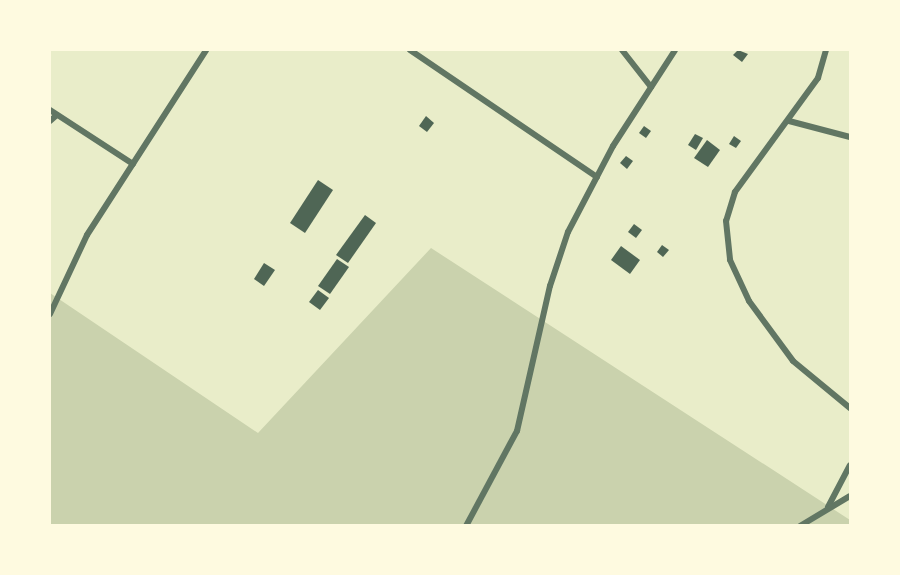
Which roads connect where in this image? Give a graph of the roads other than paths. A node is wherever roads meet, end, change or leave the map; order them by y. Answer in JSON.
{"nodes":[{"id":1,"x":206,"y":50,"type":"edge"},
{"id":2,"x":410,"y":50,"type":"edge"},
{"id":3,"x":622,"y":50,"type":"edge"},
{"id":4,"x":675,"y":50,"type":"edge"},
{"id":5,"x":826,"y":50,"type":"edge"},
{"id":6,"x":651,"y":87,"type":"junction"},
{"id":7,"x":50,"y":110,"type":"edge"},
{"id":8,"x":57,"y":115,"type":"junction"},
{"id":9,"x":50,"y":121,"type":"edge"},
{"id":10,"x":789,"y":121,"type":"junction"},
{"id":11,"x":850,"y":137,"type":"edge"},
{"id":12,"x":133,"y":164,"type":"junction"},
{"id":13,"x":597,"y":177,"type":"junction"},
{"id":14,"x":50,"y":314,"type":"edge"},
{"id":15,"x":850,"y":408,"type":"edge"},
{"id":16,"x":850,"y":465,"type":"edge"},
{"id":17,"x":850,"y":496,"type":"edge"},
{"id":18,"x":828,"y":507,"type":"junction"},
{"id":19,"x":466,"y":525,"type":"edge"},
{"id":20,"x":800,"y":525,"type":"edge"}],
"edges":[{"from":1,"to":12,"type":"street"},
{"from":2,"to":13,"type":"street"},
{"from":3,"to":6,"type":"street"},
{"from":4,"to":6,"type":"street"},
{"from":5,"to":10,"type":"street"},
{"from":6,"to":13,"type":"street"},
{"from":7,"to":8,"type":"street"},
{"from":8,"to":9,"type":"street"},
{"from":8,"to":12,"type":"street"},
{"from":10,"to":11,"type":"street"},
{"from":10,"to":15,"type":"street"},
{"from":12,"to":14,"type":"street"},
{"from":13,"to":19,"type":"street"},
{"from":16,"to":18,"type":"street"},
{"from":17,"to":18,"type":"street"},
{"from":18,"to":20,"type":"street"}]}
